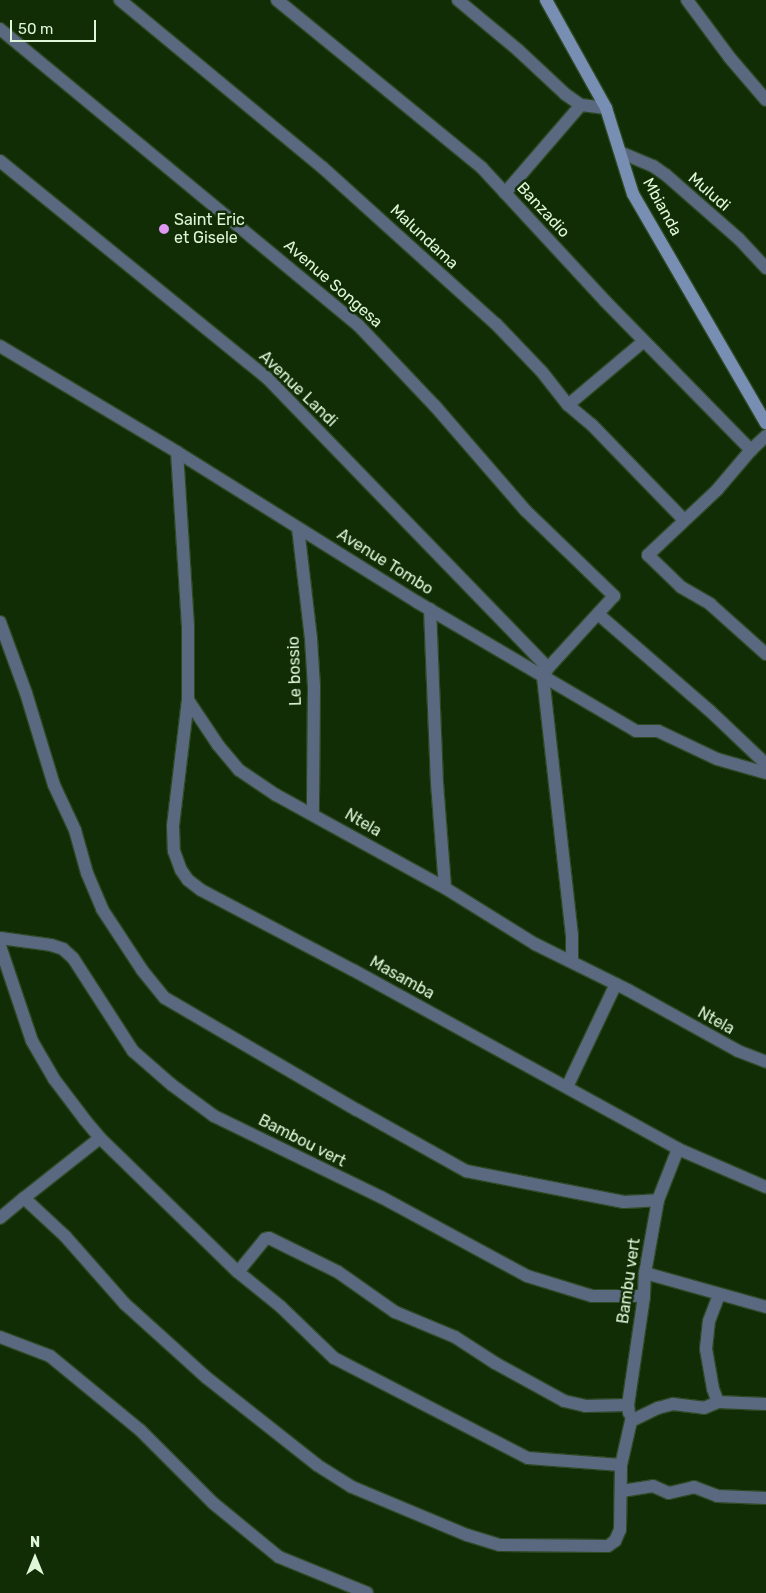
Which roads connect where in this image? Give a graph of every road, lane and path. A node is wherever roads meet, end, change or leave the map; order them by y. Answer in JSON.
{"nodes":[{"id":1,"x":120,"y":0,"type":"edge"},
{"id":2,"x":277,"y":0,"type":"edge"},
{"id":3,"x":458,"y":0,"type":"edge"},
{"id":4,"x":546,"y":0,"type":"edge"},
{"id":5,"x":687,"y":0,"type":"edge"},
{"id":6,"x":0,"y":28,"type":"edge"},
{"id":7,"x":766,"y":100,"type":"edge"},
{"id":8,"x":581,"y":105,"type":"junction"},
{"id":9,"x":606,"y":108,"type":"junction"},
{"id":10,"x":622,"y":153,"type":"junction"},
{"id":11,"x":0,"y":161,"type":"edge"},
{"id":12,"x":506,"y":193,"type":"junction"},
{"id":13,"x":766,"y":268,"type":"edge"},
{"id":14,"x":644,"y":341,"type":"junction"},
{"id":15,"x":0,"y":346,"type":"edge"},
{"id":16,"x":568,"y":405,"type":"junction"},
{"id":17,"x":766,"y":423,"type":"edge"},
{"id":18,"x":766,"y":436,"type":"edge"},
{"id":19,"x":751,"y":450,"type":"junction"},
{"id":20,"x":177,"y":452,"type":"junction"},
{"id":21,"x":684,"y":520,"type":"junction"},
{"id":22,"x":298,"y":528,"type":"junction"},
{"id":23,"x":430,"y":609,"type":"junction"},
{"id":24,"x":598,"y":614,"type":"junction"},
{"id":25,"x":0,"y":622,"type":"edge"},
{"id":26,"x":766,"y":654,"type":"edge"},
{"id":27,"x":546,"y":672,"type":"junction"},
{"id":28,"x":188,"y":700,"type":"junction"},
{"id":29,"x":766,"y":764,"type":"edge"},
{"id":30,"x":766,"y":773,"type":"edge"},
{"id":31,"x":314,"y":814,"type":"junction"},
{"id":32,"x":445,"y":888,"type":"junction"},
{"id":33,"x":0,"y":938,"type":"edge"},
{"id":34,"x":0,"y":946,"type":"edge"},
{"id":35,"x":572,"y":962,"type":"junction"},
{"id":36,"x":616,"y":984,"type":"junction"},
{"id":37,"x":766,"y":1062,"type":"edge"},
{"id":38,"x":567,"y":1087,"type":"junction"},
{"id":39,"x":100,"y":1138,"type":"junction"},
{"id":40,"x":678,"y":1149,"type":"junction"},
{"id":41,"x":766,"y":1187,"type":"edge"},
{"id":42,"x":24,"y":1198,"type":"junction"},
{"id":43,"x":658,"y":1200,"type":"junction"},
{"id":44,"x":0,"y":1218,"type":"edge"},
{"id":45,"x":238,"y":1272,"type":"junction"},
{"id":46,"x":645,"y":1273,"type":"junction"},
{"id":47,"x":644,"y":1296,"type":"junction"},
{"id":48,"x":719,"y":1296,"type":"junction"},
{"id":49,"x":766,"y":1307,"type":"edge"},
{"id":50,"x":0,"y":1337,"type":"edge"},
{"id":51,"x":718,"y":1402,"type":"junction"},
{"id":52,"x":766,"y":1404,"type":"edge"},
{"id":53,"x":628,"y":1405,"type":"junction"},
{"id":54,"x":631,"y":1421,"type":"junction"},
{"id":55,"x":621,"y":1465,"type":"junction"},
{"id":56,"x":622,"y":1491,"type":"junction"},
{"id":57,"x":766,"y":1498,"type":"edge"},
{"id":58,"x":367,"y":1593,"type":"edge"}],
"edges":[{"from":1,"to":16,"type":"street","name":"Malundama"},
{"from":2,"to":12,"type":"street","name":"Banzadio"},
{"from":3,"to":8,"type":"street"},
{"from":4,"to":9,"type":"street","name":"Mbianda"},
{"from":5,"to":7,"type":"street"},
{"from":6,"to":24,"type":"street","name":"Avenue Songesa"},
{"from":8,"to":9,"type":"street"},
{"from":8,"to":12,"type":"street"},
{"from":9,"to":10,"type":"street","name":"Mbianda"},
{"from":10,"to":13,"type":"street","name":"Muludi"},
{"from":10,"to":17,"type":"street","name":"Mbianda"},
{"from":11,"to":27,"type":"street","name":"Avenue Landi"},
{"from":12,"to":14,"type":"street","name":"Banzadio"},
{"from":14,"to":16,"type":"street"},
{"from":14,"to":19,"type":"street","name":"Banzadio"},
{"from":15,"to":20,"type":"street","name":"Avenue Tombo"},
{"from":16,"to":21,"type":"street","name":"Malundama"},
{"from":18,"to":19,"type":"street"},
{"from":19,"to":21,"type":"street"},
{"from":20,"to":22,"type":"street","name":"Avenue Tombo"},
{"from":20,"to":28,"type":"street"},
{"from":21,"to":26,"type":"street"},
{"from":22,"to":23,"type":"street","name":"Avenue Tombo"},
{"from":22,"to":31,"type":"street","name":"Le bossio"},
{"from":23,"to":27,"type":"street","name":"Avenue Tombo"},
{"from":23,"to":32,"type":"street"},
{"from":24,"to":27,"type":"street"},
{"from":24,"to":29,"type":"street"},
{"from":25,"to":43,"type":"street"},
{"from":27,"to":30,"type":"street","name":"Avenue Tombo"},
{"from":27,"to":35,"type":"street"},
{"from":28,"to":31,"type":"street","name":"Ntela"},
{"from":28,"to":38,"type":"street","name":"Masamba"},
{"from":31,"to":32,"type":"street","name":"Ntela"},
{"from":32,"to":35,"type":"street","name":"Ntela"},
{"from":33,"to":47,"type":"street","name":"Bambou vert"},
{"from":34,"to":39,"type":"street"},
{"from":35,"to":36,"type":"street","name":"Ntela"},
{"from":36,"to":37,"type":"street","name":"Ntela"},
{"from":36,"to":38,"type":"street"},
{"from":38,"to":40,"type":"street","name":"Masamba"},
{"from":39,"to":42,"type":"street"},
{"from":39,"to":45,"type":"street"},
{"from":40,"to":41,"type":"street","name":"Masamba"},
{"from":40,"to":43,"type":"street","name":"Bambu vert"},
{"from":42,"to":44,"type":"street"},
{"from":42,"to":56,"type":"street"},
{"from":43,"to":46,"type":"street","name":"Bambu vert"},
{"from":45,"to":53,"type":"street"},
{"from":45,"to":55,"type":"street"},
{"from":46,"to":47,"type":"street","name":"Bambu vert"},
{"from":46,"to":48,"type":"street"},
{"from":47,"to":53,"type":"street","name":"Bambu vert"},
{"from":48,"to":49,"type":"street"},
{"from":48,"to":51,"type":"street"},
{"from":50,"to":58,"type":"street"},
{"from":51,"to":52,"type":"street"},
{"from":51,"to":54,"type":"street"},
{"from":53,"to":54,"type":"street","name":"Bambu vert"},
{"from":54,"to":55,"type":"street"},
{"from":55,"to":56,"type":"street"},
{"from":56,"to":57,"type":"street"}]}
